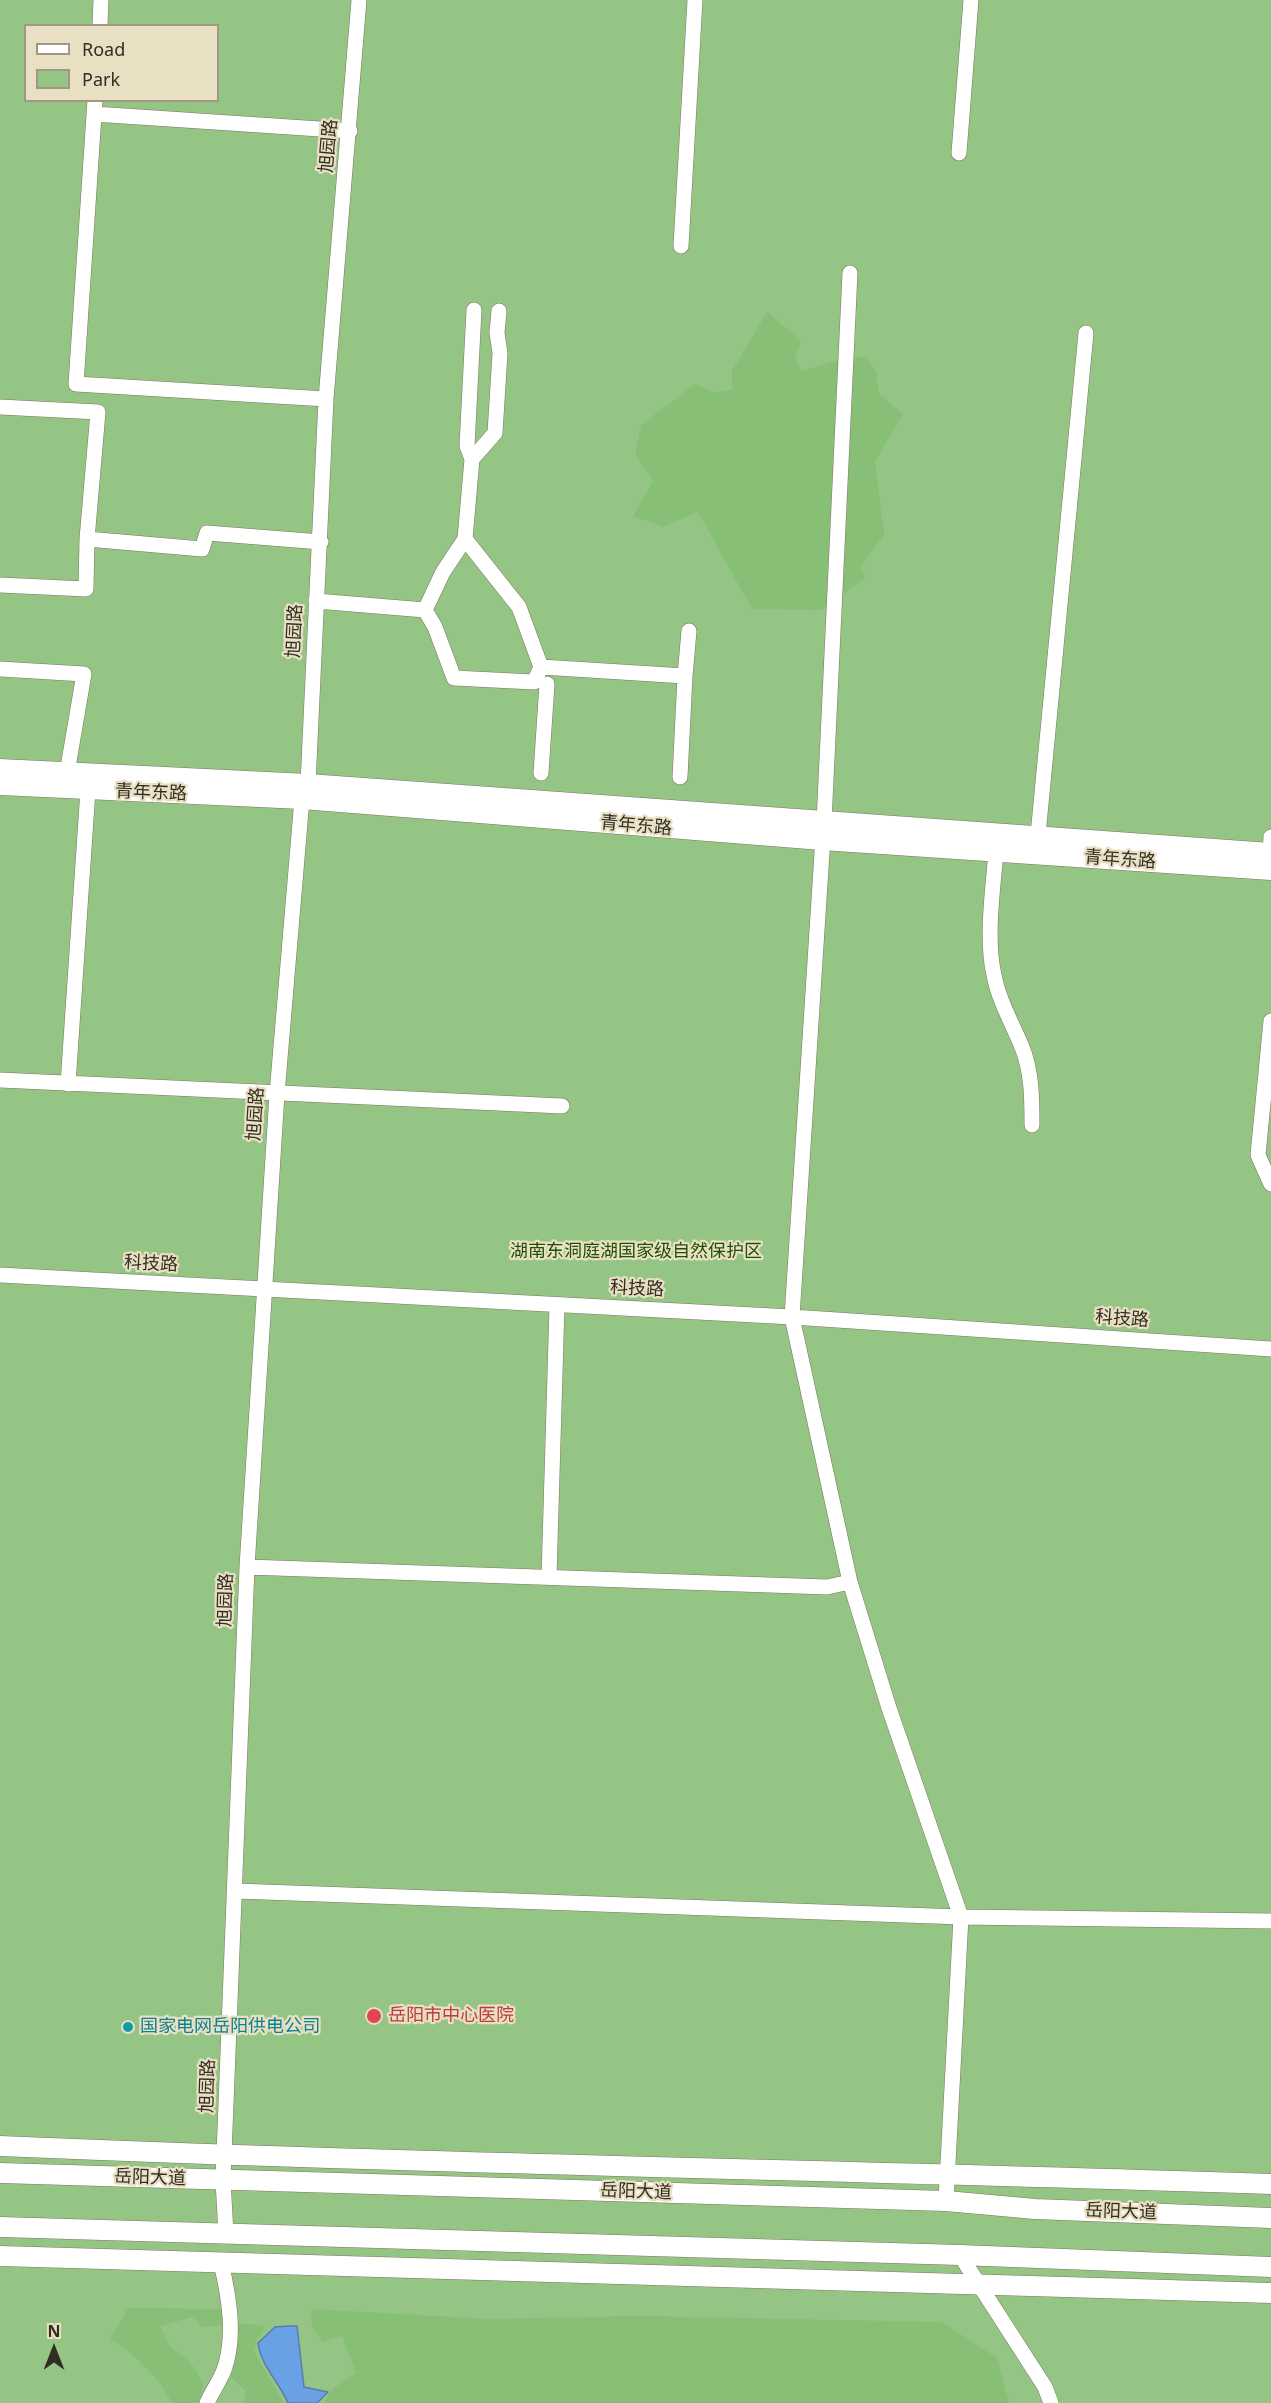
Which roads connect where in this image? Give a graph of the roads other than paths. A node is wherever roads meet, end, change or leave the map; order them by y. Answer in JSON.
{"nodes":[{"id":1,"x":101,"y":0,"type":"edge"},
{"id":2,"x":359,"y":0,"type":"edge"},
{"id":3,"x":695,"y":0,"type":"edge"},
{"id":4,"x":971,"y":0,"type":"edge"},
{"id":5,"x":100,"y":24,"type":"edge"},
{"id":6,"x":95,"y":107,"type":"edge"},
{"id":7,"x":350,"y":131,"type":"junction"},
{"id":8,"x":959,"y":153,"type":"dead end"},
{"id":9,"x":681,"y":246,"type":"dead end"},
{"id":10,"x":850,"y":273,"type":"dead end"},
{"id":11,"x":474,"y":310,"type":"dead end"},
{"id":12,"x":499,"y":311,"type":"dead end"},
{"id":13,"x":473,"y":332,"type":"junction"},
{"id":14,"x":497,"y":333,"type":"junction"},
{"id":15,"x":1086,"y":333,"type":"dead end"},
{"id":16,"x":327,"y":399,"type":"junction"},
{"id":17,"x":0,"y":407,"type":"edge"},
{"id":18,"x":0,"y":417,"type":"edge"},
{"id":19,"x":472,"y":459,"type":"junction"},
{"id":20,"x":87,"y":539,"type":"junction"},
{"id":21,"x":465,"y":539,"type":"junction"},
{"id":22,"x":321,"y":542,"type":"junction"},
{"id":23,"x":0,"y":585,"type":"edge"},
{"id":24,"x":316,"y":601,"type":"junction"},
{"id":25,"x":425,"y":610,"type":"junction"},
{"id":26,"x":689,"y":631,"type":"dead end"},
{"id":27,"x":544,"y":667,"type":"junction"},
{"id":28,"x":0,"y":669,"type":"edge"},
{"id":29,"x":685,"y":676,"type":"junction"},
{"id":30,"x":541,"y":683,"type":"junction"},
{"id":31,"x":0,"y":769,"type":"edge"},
{"id":32,"x":67,"y":773,"type":"junction"},
{"id":33,"x":542,"y":773,"type":"dead end"},
{"id":34,"x":680,"y":777,"type":"dead end"},
{"id":35,"x":0,"y":785,"type":"edge"},
{"id":36,"x":88,"y":790,"type":"junction"},
{"id":37,"x":305,"y":792,"type":"junction"},
{"id":38,"x":823,"y":831,"type":"junction"},
{"id":39,"x":1038,"y":834,"type":"junction"},
{"id":40,"x":997,"y":842,"type":"junction"},
{"id":41,"x":1271,"y":853,"type":"edge"},
{"id":42,"x":1271,"y":1020,"type":"edge"},
{"id":43,"x":0,"y":1080,"type":"edge"},
{"id":44,"x":68,"y":1084,"type":"junction"},
{"id":45,"x":277,"y":1094,"type":"junction"},
{"id":46,"x":562,"y":1106,"type":"dead end"},
{"id":47,"x":1032,"y":1125,"type":"dead end"},
{"id":48,"x":1271,"y":1184,"type":"edge"},
{"id":49,"x":0,"y":1275,"type":"edge"},
{"id":50,"x":264,"y":1289,"type":"junction"},
{"id":51,"x":556,"y":1305,"type":"junction"},
{"id":52,"x":792,"y":1317,"type":"junction"},
{"id":53,"x":1271,"y":1349,"type":"edge"},
{"id":54,"x":247,"y":1567,"type":"junction"},
{"id":55,"x":549,"y":1577,"type":"junction"},
{"id":56,"x":850,"y":1582,"type":"junction"},
{"id":57,"x":236,"y":1891,"type":"junction"},
{"id":58,"x":961,"y":1917,"type":"junction"},
{"id":59,"x":1271,"y":1921,"type":"edge"},
{"id":60,"x":0,"y":2146,"type":"edge"},
{"id":61,"x":225,"y":2155,"type":"junction"},
{"id":62,"x":0,"y":2173,"type":"edge"},
{"id":63,"x":947,"y":2173,"type":"junction"},
{"id":64,"x":224,"y":2180,"type":"junction"},
{"id":65,"x":1271,"y":2184,"type":"edge"},
{"id":66,"x":946,"y":2201,"type":"junction"},
{"id":67,"x":1271,"y":2218,"type":"edge"},
{"id":68,"x":0,"y":2227,"type":"edge"},
{"id":69,"x":226,"y":2234,"type":"junction"},
{"id":70,"x":960,"y":2255,"type":"junction"},
{"id":71,"x":0,"y":2256,"type":"edge"},
{"id":72,"x":221,"y":2262,"type":"junction"},
{"id":73,"x":1271,"y":2267,"type":"edge"},
{"id":74,"x":979,"y":2284,"type":"junction"},
{"id":75,"x":1271,"y":2293,"type":"edge"},
{"id":76,"x":207,"y":2403,"type":"edge"},
{"id":77,"x":1052,"y":2403,"type":"edge"}],
"edges":[{"from":1,"to":5,"type":"street"},
{"from":2,"to":7,"type":"street","name":"旭园路"},
{"from":3,"to":9,"type":"street"},
{"from":4,"to":8,"type":"street"},
{"from":6,"to":7,"type":"street"},
{"from":6,"to":16,"type":"street"},
{"from":7,"to":16,"type":"street","name":"旭园路"},
{"from":10,"to":38,"type":"street"},
{"from":11,"to":13,"type":"street"},
{"from":12,"to":14,"type":"street"},
{"from":13,"to":14,"type":"street"},
{"from":13,"to":19,"type":"street"},
{"from":14,"to":19,"type":"street"},
{"from":15,"to":39,"type":"street"},
{"from":16,"to":22,"type":"street","name":"旭园路"},
{"from":17,"to":18,"type":"street"},
{"from":17,"to":20,"type":"street"},
{"from":19,"to":21,"type":"street"},
{"from":20,"to":22,"type":"street"},
{"from":20,"to":23,"type":"street"},
{"from":21,"to":25,"type":"street"},
{"from":21,"to":27,"type":"street"},
{"from":22,"to":24,"type":"street","name":"旭园路"},
{"from":24,"to":25,"type":"street"},
{"from":24,"to":37,"type":"street","name":"旭园路"},
{"from":25,"to":30,"type":"street"},
{"from":26,"to":29,"type":"street"},
{"from":27,"to":29,"type":"street"},
{"from":27,"to":30,"type":"street"},
{"from":28,"to":32,"type":"street"},
{"from":29,"to":34,"type":"street"},
{"from":30,"to":33,"type":"street"},
{"from":31,"to":32,"type":"main road","name":"青年东路"},
{"from":32,"to":37,"type":"main road","name":"青年东路"},
{"from":35,"to":36,"type":"main road","name":"青年东路"},
{"from":36,"to":37,"type":"main road","name":"青年东路"},
{"from":36,"to":44,"type":"street"},
{"from":37,"to":38,"type":"main road","name":"青年东路"},
{"from":37,"to":45,"type":"street","name":"旭园路"},
{"from":38,"to":40,"type":"main road","name":"青年东路"},
{"from":38,"to":52,"type":"street"},
{"from":39,"to":40,"type":"main road","name":"青年东路"},
{"from":39,"to":41,"type":"main road","name":"青年东路"},
{"from":40,"to":41,"type":"main road","name":"青年东路"},
{"from":40,"to":47,"type":"street"},
{"from":42,"to":48,"type":"street"},
{"from":43,"to":44,"type":"street"},
{"from":44,"to":45,"type":"street"},
{"from":45,"to":46,"type":"street"},
{"from":45,"to":50,"type":"street","name":"旭园路"},
{"from":49,"to":50,"type":"street","name":"科技路"},
{"from":50,"to":51,"type":"street","name":"科技路"},
{"from":50,"to":54,"type":"street","name":"旭园路"},
{"from":51,"to":52,"type":"street","name":"科技路"},
{"from":51,"to":55,"type":"street"},
{"from":52,"to":53,"type":"street","name":"科技路"},
{"from":52,"to":56,"type":"street"},
{"from":54,"to":55,"type":"street"},
{"from":54,"to":57,"type":"street","name":"旭园路"},
{"from":55,"to":56,"type":"street"},
{"from":56,"to":58,"type":"street"},
{"from":57,"to":58,"type":"street"},
{"from":57,"to":61,"type":"street","name":"旭园路"},
{"from":58,"to":59,"type":"street"},
{"from":58,"to":63,"type":"street"},
{"from":60,"to":61,"type":"main road"},
{"from":61,"to":63,"type":"main road"},
{"from":61,"to":64,"type":"street","name":"旭园路"},
{"from":62,"to":64,"type":"main road","name":"岳阳大道"},
{"from":63,"to":65,"type":"main road"},
{"from":63,"to":66,"type":"street"},
{"from":64,"to":66,"type":"main road","name":"岳阳大道"},
{"from":64,"to":69,"type":"street","name":"旭园路"},
{"from":66,"to":67,"type":"main road","name":"岳阳大道"},
{"from":68,"to":69,"type":"main road"},
{"from":69,"to":70,"type":"main road"},
{"from":70,"to":73,"type":"main road"},
{"from":70,"to":74,"type":"street"},
{"from":71,"to":72,"type":"main road"},
{"from":72,"to":74,"type":"main road"},
{"from":72,"to":76,"type":"street"},
{"from":74,"to":75,"type":"main road"},
{"from":74,"to":77,"type":"street"}]}
